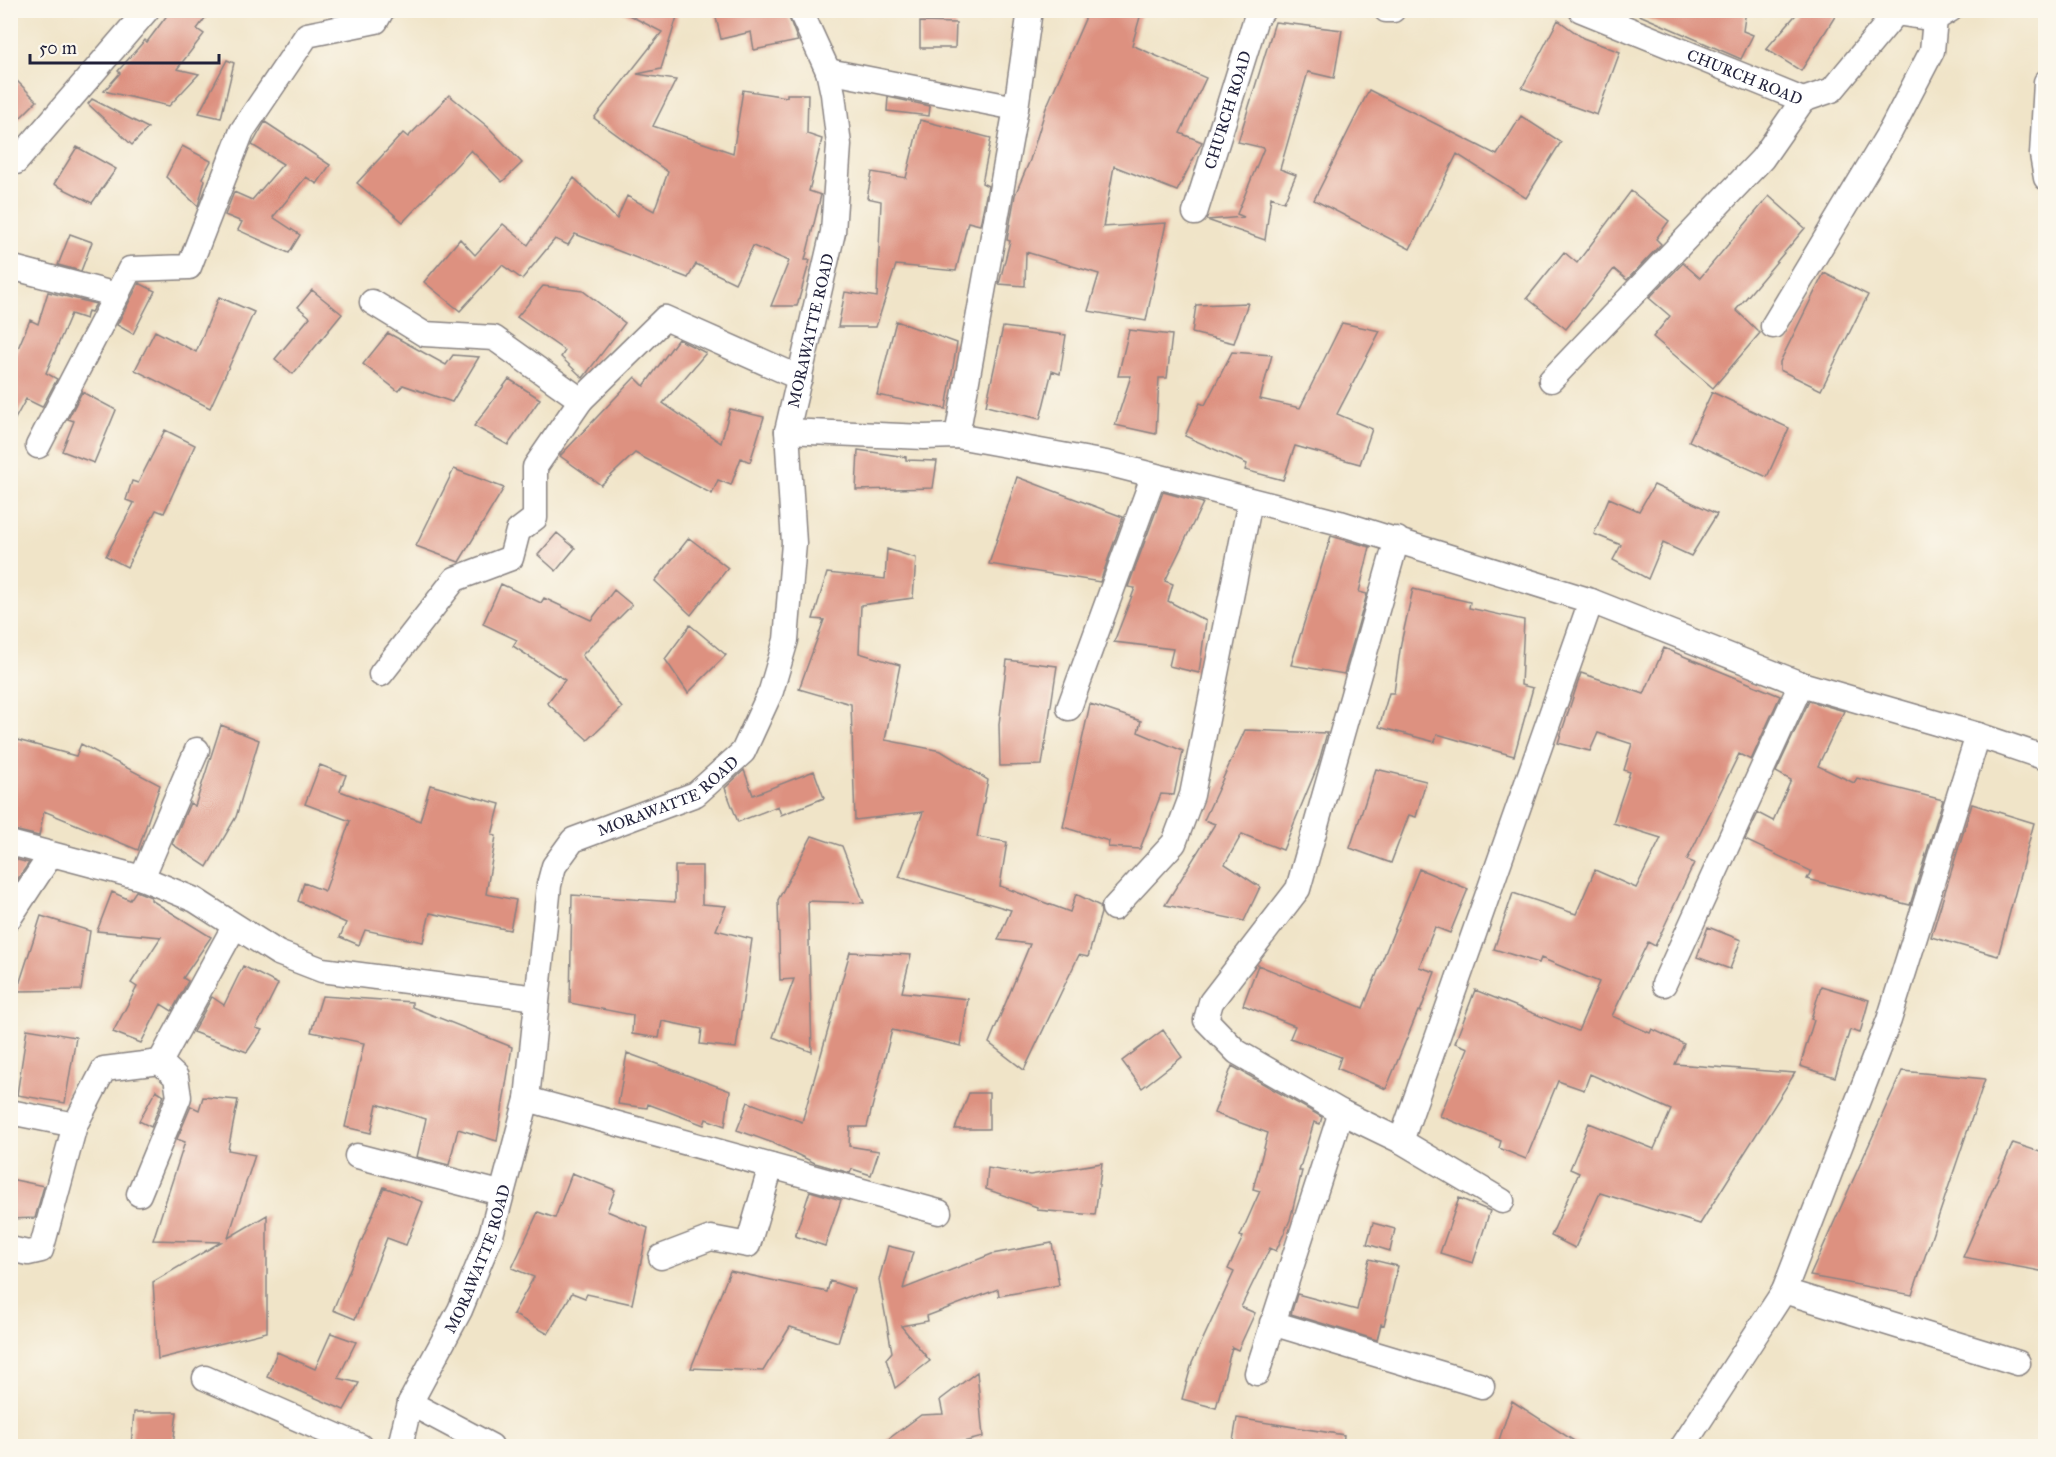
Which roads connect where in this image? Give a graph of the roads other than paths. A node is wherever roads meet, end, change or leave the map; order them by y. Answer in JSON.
{"nodes":[{"id":1,"x":147,"y":10,"type":"edge"},
{"id":2,"x":382,"y":10,"type":"edge"},
{"id":3,"x":800,"y":10,"type":"edge"},
{"id":4,"x":1030,"y":10,"type":"edge"},
{"id":5,"x":1263,"y":10,"type":"edge"},
{"id":6,"x":1386,"y":10,"type":"edge"},
{"id":7,"x":1393,"y":10,"type":"edge"},
{"id":8,"x":1581,"y":10,"type":"edge"},
{"id":9,"x":1943,"y":15,"type":"edge"},
{"id":10,"x":1612,"y":18,"type":"edge"},
{"id":11,"x":828,"y":71,"type":"junction"},
{"id":12,"x":2046,"y":82,"type":"edge"},
{"id":13,"x":1803,"y":100,"type":"junction"},
{"id":14,"x":1016,"y":108,"type":"junction"},
{"id":15,"x":10,"y":157,"type":"edge"},
{"id":16,"x":2046,"y":178,"type":"edge"},
{"id":17,"x":1195,"y":213,"type":"dead end"},
{"id":18,"x":10,"y":267,"type":"edge"},
{"id":19,"x":117,"y":295,"type":"junction"},
{"id":20,"x":372,"y":302,"type":"dead end"},
{"id":21,"x":1773,"y":326,"type":"dead end"},
{"id":22,"x":800,"y":378,"type":"junction"},
{"id":23,"x":1551,"y":380,"type":"dead end"},
{"id":24,"x":581,"y":400,"type":"junction"},
{"id":25,"x":787,"y":431,"type":"junction"},
{"id":26,"x":957,"y":436,"type":"junction"},
{"id":27,"x":38,"y":446,"type":"dead end"},
{"id":28,"x":1153,"y":477,"type":"junction"},
{"id":29,"x":1250,"y":501,"type":"junction"},
{"id":30,"x":1397,"y":539,"type":"junction"},
{"id":31,"x":1591,"y":601,"type":"junction"},
{"id":32,"x":381,"y":674,"type":"dead end"},
{"id":33,"x":1801,"y":684,"type":"junction"},
{"id":34,"x":1069,"y":708,"type":"dead end"},
{"id":35,"x":1978,"y":735,"type":"junction"},
{"id":36,"x":197,"y":750,"type":"dead end"},
{"id":37,"x":2046,"y":758,"type":"edge"},
{"id":38,"x":10,"y":843,"type":"edge"},
{"id":39,"x":50,"y":856,"type":"junction"},
{"id":40,"x":142,"y":878,"type":"junction"},
{"id":41,"x":1114,"y":908,"type":"dead end"},
{"id":42,"x":10,"y":917,"type":"edge"},
{"id":43,"x":234,"y":927,"type":"junction"},
{"id":44,"x":1664,"y":984,"type":"dead end"},
{"id":45,"x":537,"y":999,"type":"junction"},
{"id":46,"x":160,"y":1062,"type":"junction"},
{"id":47,"x":527,"y":1099,"type":"junction"},
{"id":48,"x":10,"y":1112,"type":"edge"},
{"id":49,"x":1341,"y":1112,"type":"junction"},
{"id":50,"x":75,"y":1125,"type":"junction"},
{"id":51,"x":1401,"y":1141,"type":"junction"},
{"id":52,"x":357,"y":1156,"type":"dead end"},
{"id":53,"x":771,"y":1166,"type":"junction"},
{"id":54,"x":500,"y":1193,"type":"junction"},
{"id":55,"x":139,"y":1194,"type":"dead end"},
{"id":56,"x":1502,"y":1201,"type":"dead end"},
{"id":57,"x":939,"y":1212,"type":"dead end"},
{"id":58,"x":10,"y":1249,"type":"edge"},
{"id":59,"x":661,"y":1257,"type":"dead end"},
{"id":60,"x":1784,"y":1291,"type":"junction"},
{"id":61,"x":1272,"y":1323,"type":"junction"},
{"id":62,"x":2018,"y":1363,"type":"dead end"},
{"id":63,"x":1257,"y":1373,"type":"dead end"},
{"id":64,"x":205,"y":1378,"type":"dead end"},
{"id":65,"x":1482,"y":1386,"type":"dead end"},
{"id":66,"x":410,"y":1403,"type":"junction"},
{"id":67,"x":360,"y":1446,"type":"edge"},
{"id":68,"x":400,"y":1446,"type":"edge"},
{"id":69,"x":490,"y":1446,"type":"edge"},
{"id":70,"x":1683,"y":1446,"type":"edge"}],
"edges":[{"from":1,"to":15,"type":"street"},
{"from":2,"to":19,"type":"street"},
{"from":3,"to":11,"type":"street","name":"MORAWATTE ROAD"},
{"from":4,"to":14,"type":"street"},
{"from":5,"to":17,"type":"street","name":"CHURCH ROAD"},
{"from":6,"to":7,"type":"street"},
{"from":8,"to":10,"type":"street","name":"CHURCH ROAD"},
{"from":9,"to":13,"type":"street","name":"CHURCH ROAD"},
{"from":9,"to":21,"type":"street"},
{"from":10,"to":13,"type":"street","name":"CHURCH ROAD"},
{"from":11,"to":14,"type":"street"},
{"from":11,"to":22,"type":"street","name":"MORAWATTE ROAD"},
{"from":12,"to":16,"type":"street"},
{"from":13,"to":23,"type":"street"},
{"from":14,"to":26,"type":"street"},
{"from":18,"to":19,"type":"street"},
{"from":19,"to":27,"type":"street"},
{"from":20,"to":24,"type":"street"},
{"from":22,"to":24,"type":"street"},
{"from":22,"to":25,"type":"street","name":"MORAWATTE ROAD"},
{"from":24,"to":32,"type":"street"},
{"from":25,"to":26,"type":"street"},
{"from":25,"to":45,"type":"street","name":"MORAWATTE ROAD"},
{"from":26,"to":28,"type":"street"},
{"from":28,"to":29,"type":"street"},
{"from":28,"to":34,"type":"street"},
{"from":29,"to":30,"type":"street"},
{"from":29,"to":41,"type":"street"},
{"from":30,"to":31,"type":"street"},
{"from":30,"to":49,"type":"street"},
{"from":31,"to":33,"type":"street"},
{"from":31,"to":51,"type":"street"},
{"from":33,"to":35,"type":"street"},
{"from":33,"to":44,"type":"street"},
{"from":35,"to":37,"type":"street"},
{"from":35,"to":60,"type":"street"},
{"from":36,"to":40,"type":"street"},
{"from":38,"to":39,"type":"street"},
{"from":39,"to":40,"type":"street"},
{"from":39,"to":42,"type":"street"},
{"from":40,"to":43,"type":"street"},
{"from":43,"to":45,"type":"street"},
{"from":43,"to":46,"type":"street"},
{"from":45,"to":47,"type":"street","name":"MORAWATTE ROAD"},
{"from":46,"to":50,"type":"street"},
{"from":46,"to":55,"type":"street"},
{"from":47,"to":53,"type":"street"},
{"from":47,"to":54,"type":"street","name":"MORAWATTE ROAD"},
{"from":48,"to":50,"type":"street"},
{"from":49,"to":51,"type":"street"},
{"from":49,"to":61,"type":"street"},
{"from":50,"to":58,"type":"street"},
{"from":51,"to":56,"type":"street"},
{"from":52,"to":54,"type":"street"},
{"from":53,"to":57,"type":"street"},
{"from":53,"to":59,"type":"street"},
{"from":54,"to":66,"type":"street","name":"MORAWATTE ROAD"},
{"from":60,"to":62,"type":"street"},
{"from":60,"to":70,"type":"street"},
{"from":61,"to":63,"type":"street"},
{"from":61,"to":65,"type":"street"},
{"from":64,"to":67,"type":"street"},
{"from":66,"to":68,"type":"street","name":"MORAWATTE ROAD"},
{"from":66,"to":69,"type":"street"}]}
